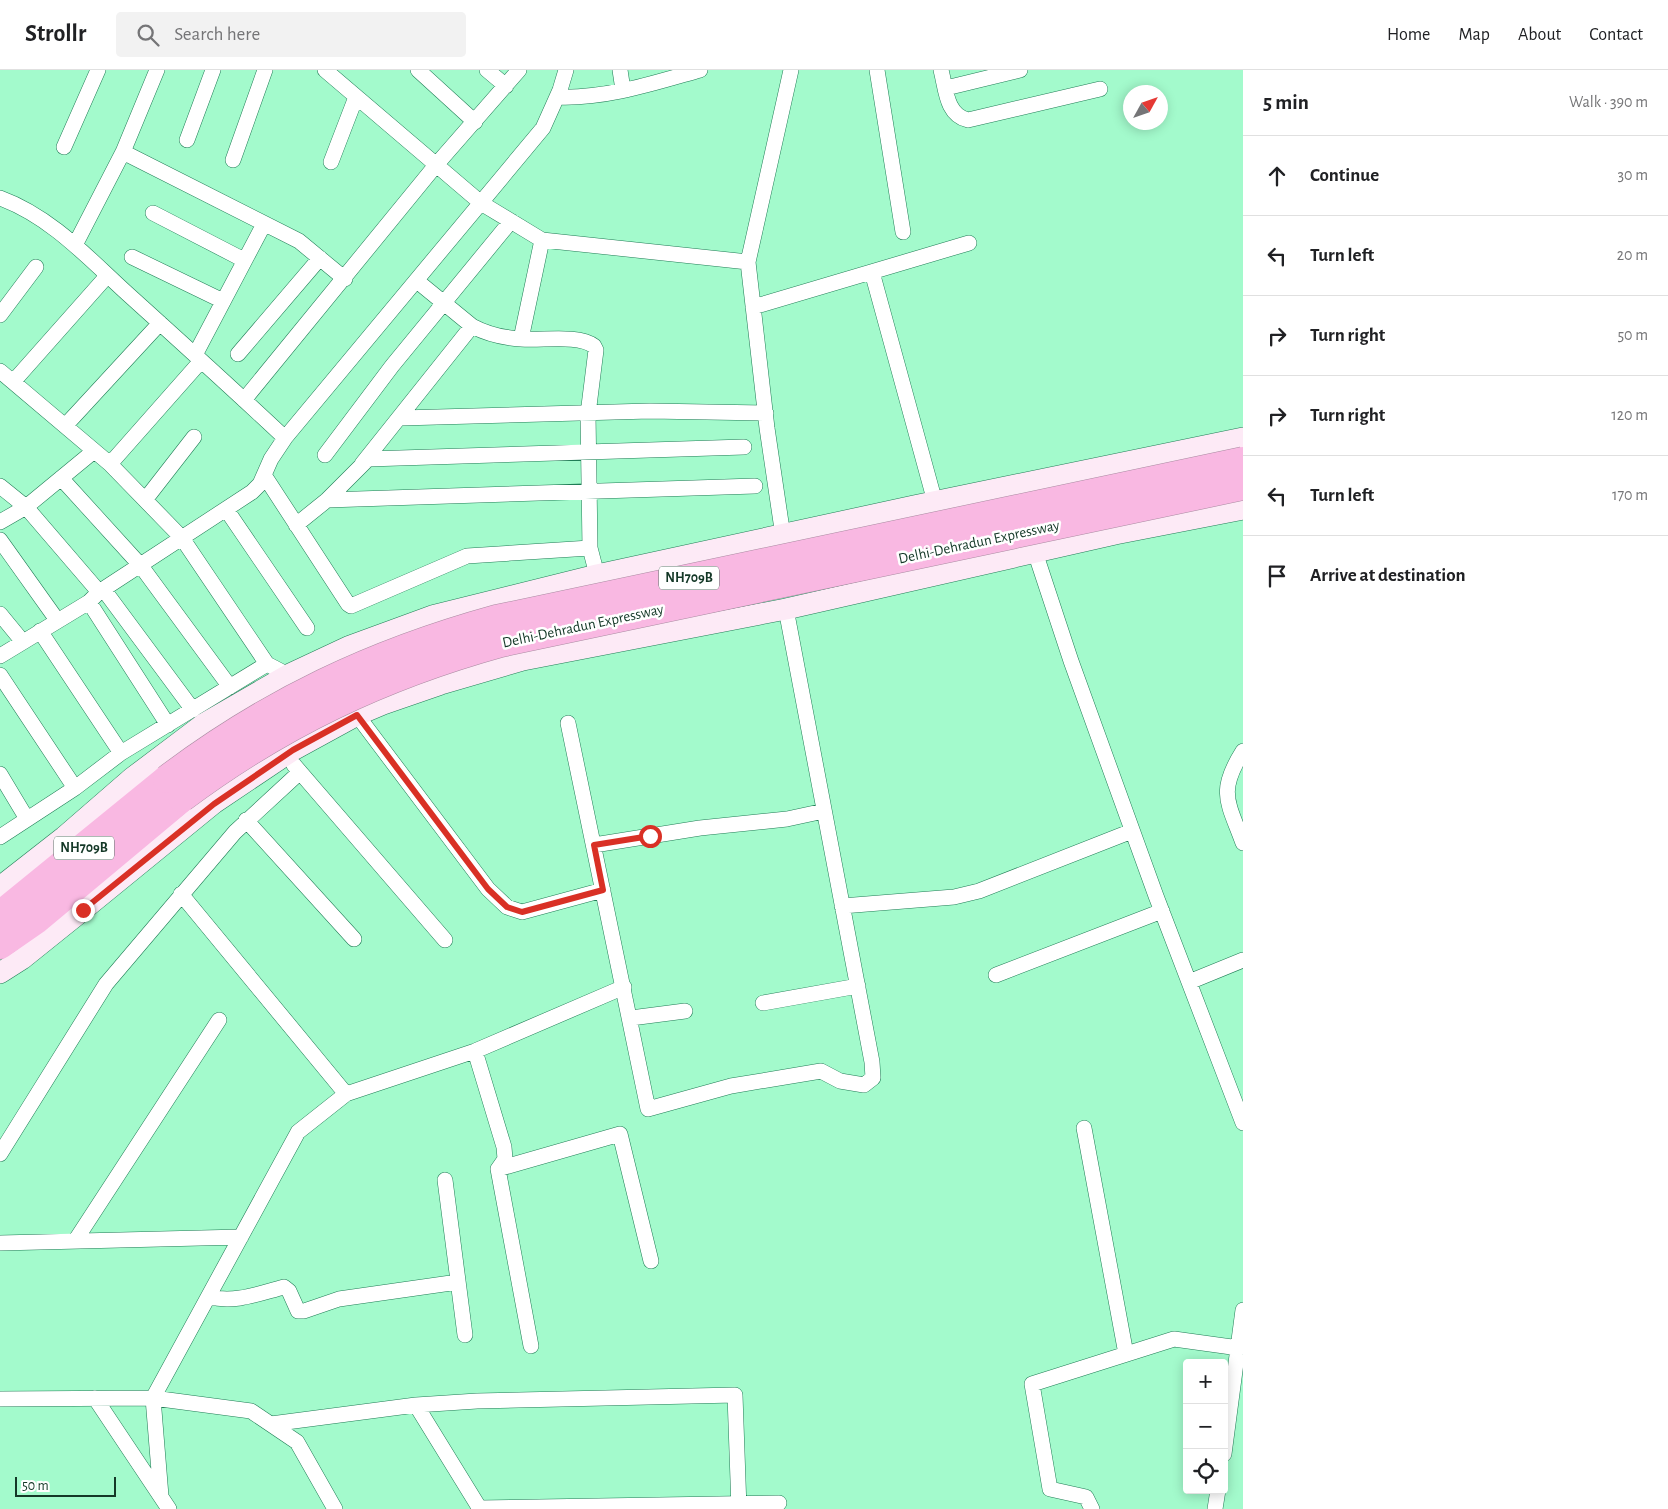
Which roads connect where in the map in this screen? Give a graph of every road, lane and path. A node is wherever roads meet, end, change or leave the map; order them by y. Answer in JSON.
{"nodes":[{"id":1,"x":98,"y":70,"type":"edge"},
{"id":2,"x":157,"y":70,"type":"edge"},
{"id":3,"x":213,"y":70,"type":"edge"},
{"id":4,"x":265,"y":70,"type":"edge"},
{"id":5,"x":325,"y":70,"type":"edge"},
{"id":6,"x":418,"y":70,"type":"edge"},
{"id":7,"x":487,"y":70,"type":"edge"},
{"id":8,"x":519,"y":70,"type":"edge"},
{"id":9,"x":566,"y":70,"type":"edge"},
{"id":10,"x":620,"y":70,"type":"edge"},
{"id":11,"x":700,"y":70,"type":"edge"},
{"id":12,"x":791,"y":70,"type":"edge"},
{"id":13,"x":877,"y":70,"type":"edge"},
{"id":14,"x":941,"y":70,"type":"edge"},
{"id":15,"x":1020,"y":70,"type":"edge"},
{"id":16,"x":674,"y":74,"type":"edge"},
{"id":17,"x":506,"y":86,"type":"junction"},
{"id":18,"x":946,"y":88,"type":"junction"},
{"id":19,"x":1100,"y":89,"type":"dead end"},
{"id":20,"x":623,"y":90,"type":"junction"},
{"id":21,"x":356,"y":97,"type":"junction"},
{"id":22,"x":557,"y":97,"type":"junction"},
{"id":23,"x":475,"y":122,"type":"junction"},
{"id":24,"x":187,"y":140,"type":"dead end"},
{"id":25,"x":64,"y":147,"type":"dead end"},
{"id":26,"x":123,"y":152,"type":"junction"},
{"id":27,"x":233,"y":160,"type":"dead end"},
{"id":28,"x":331,"y":162,"type":"dead end"},
{"id":29,"x":436,"y":165,"type":"junction"},
{"id":30,"x":0,"y":198,"type":"edge"},
{"id":31,"x":482,"y":203,"type":"junction"},
{"id":32,"x":152,"y":213,"type":"dead end"},
{"id":33,"x":511,"y":221,"type":"junction"},
{"id":34,"x":264,"y":224,"type":"junction"},
{"id":35,"x":903,"y":232,"type":"dead end"},
{"id":36,"x":542,"y":240,"type":"junction"},
{"id":37,"x":969,"y":243,"type":"dead end"},
{"id":38,"x":75,"y":245,"type":"junction"},
{"id":39,"x":132,"y":257,"type":"dead end"},
{"id":40,"x":320,"y":258,"type":"junction"},
{"id":41,"x":244,"y":260,"type":"junction"},
{"id":42,"x":748,"y":262,"type":"junction"},
{"id":43,"x":36,"y":267,"type":"dead end"},
{"id":44,"x":872,"y":272,"type":"junction"},
{"id":45,"x":107,"y":276,"type":"junction"},
{"id":46,"x":345,"y":279,"type":"junction"},
{"id":47,"x":416,"y":281,"type":"junction"},
{"id":48,"x":223,"y":300,"type":"junction"},
{"id":49,"x":443,"y":303,"type":"junction"},
{"id":50,"x":753,"y":307,"type":"junction"},
{"id":51,"x":0,"y":315,"type":"edge"},
{"id":52,"x":160,"y":323,"type":"junction"},
{"id":53,"x":472,"y":326,"type":"junction"},
{"id":54,"x":521,"y":339,"type":"junction"},
{"id":55,"x":238,"y":354,"type":"dead end"},
{"id":56,"x":198,"y":358,"type":"junction"},
{"id":57,"x":0,"y":371,"type":"edge"},
{"id":58,"x":13,"y":382,"type":"junction"},
{"id":59,"x":244,"y":400,"type":"junction"},
{"id":60,"x":766,"y":413,"type":"junction"},
{"id":61,"x":588,"y":414,"type":"junction"},
{"id":62,"x":400,"y":418,"type":"junction"},
{"id":63,"x":65,"y":426,"type":"junction"},
{"id":64,"x":194,"y":437,"type":"dead end"},
{"id":65,"x":285,"y":438,"type":"junction"},
{"id":66,"x":1243,"y":438,"type":"edge"},
{"id":67,"x":744,"y":447,"type":"dead end"},
{"id":68,"x":94,"y":451,"type":"junction"},
{"id":69,"x":589,"y":453,"type":"junction"},
{"id":70,"x":325,"y":455,"type":"dead end"},
{"id":71,"x":1243,"y":461,"type":"edge"},
{"id":72,"x":110,"y":464,"type":"junction"},
{"id":73,"x":362,"y":464,"type":"junction"},
{"id":74,"x":264,"y":475,"type":"junction"},
{"id":75,"x":61,"y":478,"type":"junction"},
{"id":76,"x":0,"y":486,"type":"edge"},
{"id":77,"x":755,"y":486,"type":"dead end"},
{"id":78,"x":1243,"y":486,"type":"edge"},
{"id":79,"x":590,"y":492,"type":"junction"},
{"id":80,"x":145,"y":500,"type":"junction"},
{"id":81,"x":328,"y":500,"type":"junction"},
{"id":82,"x":935,"y":502,"type":"junction"},
{"id":83,"x":26,"y":506,"type":"junction"},
{"id":84,"x":226,"y":509,"type":"junction"},
{"id":85,"x":1243,"y":509,"type":"edge"},
{"id":86,"x":0,"y":522,"type":"edge"},
{"id":87,"x":296,"y":525,"type":"junction"},
{"id":88,"x":783,"y":536,"type":"junction"},
{"id":89,"x":182,"y":538,"type":"junction"},
{"id":90,"x":0,"y":540,"type":"edge"},
{"id":91,"x":590,"y":548,"type":"junction"},
{"id":92,"x":1036,"y":552,"type":"junction"},
{"id":93,"x":140,"y":566,"type":"junction"},
{"id":94,"x":597,"y":575,"type":"junction"},
{"id":95,"x":97,"y":595,"type":"junction"},
{"id":96,"x":786,"y":609,"type":"junction"},
{"id":97,"x":0,"y":614,"type":"edge"},
{"id":98,"x":57,"y":620,"type":"junction"},
{"id":99,"x":307,"y":628,"type":"dead end"},
{"id":100,"x":40,"y":631,"type":"junction"},
{"id":101,"x":22,"y":642,"type":"junction"},
{"id":102,"x":0,"y":656,"type":"edge"},
{"id":103,"x":267,"y":664,"type":"junction"},
{"id":104,"x":0,"y":675,"type":"edge"},
{"id":105,"x":288,"y":675,"type":"junction"},
{"id":106,"x":230,"y":687,"type":"junction"},
{"id":107,"x":193,"y":710,"type":"junction"},
{"id":108,"x":357,"y":715,"type":"junction"},
{"id":109,"x":568,"y":723,"type":"dead end"},
{"id":110,"x":168,"y":725,"type":"junction"},
{"id":111,"x":1243,"y":751,"type":"edge"},
{"id":112,"x":121,"y":754,"type":"junction"},
{"id":113,"x":286,"y":755,"type":"junction"},
{"id":114,"x":300,"y":772,"type":"junction"},
{"id":115,"x":0,"y":774,"type":"edge"},
{"id":116,"x":75,"y":788,"type":"junction"},
{"id":117,"x":824,"y":811,"type":"junction"},
{"id":118,"x":1239,"y":818,"type":"edge"},
{"id":119,"x":27,"y":819,"type":"junction"},
{"id":120,"x":246,"y":820,"type":"junction"},
{"id":121,"x":1132,"y":831,"type":"junction"},
{"id":122,"x":0,"y":837,"type":"edge"},
{"id":123,"x":1243,"y":843,"type":"edge"},
{"id":124,"x":594,"y":845,"type":"junction"},
{"id":125,"x":0,"y":887,"type":"edge"},
{"id":126,"x":603,"y":890,"type":"junction"},
{"id":127,"x":182,"y":894,"type":"junction"},
{"id":128,"x":842,"y":906,"type":"junction"},
{"id":129,"x":1162,"y":911,"type":"junction"},
{"id":130,"x":0,"y":915,"type":"edge"},
{"id":131,"x":354,"y":938,"type":"dead end"},
{"id":132,"x":445,"y":940,"type":"dead end"},
{"id":133,"x":0,"y":945,"type":"edge"},
{"id":134,"x":1243,"y":960,"type":"edge"},
{"id":135,"x":0,"y":973,"type":"edge"},
{"id":136,"x":996,"y":975,"type":"dead end"},
{"id":137,"x":1189,"y":982,"type":"junction"},
{"id":138,"x":858,"y":986,"type":"junction"},
{"id":139,"x":624,"y":987,"type":"junction"},
{"id":140,"x":763,"y":1003,"type":"dead end"},
{"id":141,"x":685,"y":1011,"type":"dead end"},
{"id":142,"x":631,"y":1018,"type":"junction"},
{"id":143,"x":219,"y":1020,"type":"dead end"},
{"id":144,"x":474,"y":1051,"type":"junction"},
{"id":145,"x":346,"y":1094,"type":"junction"},
{"id":146,"x":1237,"y":1094,"type":"edge"},
{"id":147,"x":1243,"y":1124,"type":"edge"},
{"id":148,"x":1084,"y":1128,"type":"dead end"},
{"id":149,"x":0,"y":1154,"type":"edge"},
{"id":150,"x":498,"y":1169,"type":"junction"},
{"id":151,"x":445,"y":1180,"type":"dead end"},
{"id":152,"x":241,"y":1238,"type":"junction"},
{"id":153,"x":75,"y":1241,"type":"junction"},
{"id":154,"x":0,"y":1243,"type":"edge"},
{"id":155,"x":651,"y":1261,"type":"dead end"},
{"id":156,"x":458,"y":1282,"type":"junction"},
{"id":157,"x":208,"y":1297,"type":"junction"},
{"id":158,"x":1243,"y":1310,"type":"edge"},
{"id":159,"x":465,"y":1335,"type":"dead end"},
{"id":160,"x":531,"y":1346,"type":"dead end"},
{"id":161,"x":1238,"y":1348,"type":"junction"},
{"id":162,"x":1126,"y":1354,"type":"junction"},
{"id":163,"x":1238,"y":1392,"type":"edge"},
{"id":164,"x":0,"y":1398,"type":"edge"},
{"id":165,"x":95,"y":1398,"type":"junction"},
{"id":166,"x":153,"y":1398,"type":"junction"},
{"id":167,"x":416,"y":1405,"type":"junction"},
{"id":168,"x":270,"y":1424,"type":"junction"},
{"id":169,"x":1225,"y":1449,"type":"edge"},
{"id":170,"x":1217,"y":1494,"type":"edge"},
{"id":171,"x":161,"y":1496,"type":"junction"},
{"id":172,"x":779,"y":1503,"type":"dead end"},
{"id":173,"x":739,"y":1506,"type":"edge"},
{"id":174,"x":169,"y":1509,"type":"edge"},
{"id":175,"x":335,"y":1509,"type":"edge"},
{"id":176,"x":480,"y":1509,"type":"edge"},
{"id":177,"x":1092,"y":1509,"type":"edge"},
{"id":178,"x":1215,"y":1509,"type":"edge"}],
"edges":[{"from":1,"to":25,"type":"street"},
{"from":2,"to":26,"type":"street"},
{"from":3,"to":24,"type":"street"},
{"from":4,"to":27,"type":"street"},
{"from":5,"to":21,"type":"street"},
{"from":6,"to":23,"type":"street"},
{"from":7,"to":17,"type":"street"},
{"from":8,"to":17,"type":"street"},
{"from":9,"to":22,"type":"street"},
{"from":10,"to":20,"type":"street"},
{"from":11,"to":16,"type":"street"},
{"from":12,"to":42,"type":"street"},
{"from":13,"to":35,"type":"street"},
{"from":14,"to":18,"type":"street"},
{"from":15,"to":18,"type":"street"},
{"from":16,"to":20,"type":"street"},
{"from":17,"to":23,"type":"street"},
{"from":18,"to":19,"type":"street"},
{"from":20,"to":22,"type":"street"},
{"from":21,"to":28,"type":"street"},
{"from":21,"to":29,"type":"street"},
{"from":22,"to":31,"type":"street"},
{"from":23,"to":29,"type":"street"},
{"from":26,"to":34,"type":"street"},
{"from":26,"to":38,"type":"street"},
{"from":29,"to":31,"type":"street"},
{"from":29,"to":46,"type":"street"},
{"from":30,"to":38,"type":"street"},
{"from":31,"to":33,"type":"street"},
{"from":31,"to":47,"type":"street"},
{"from":32,"to":41,"type":"street"},
{"from":33,"to":36,"type":"street"},
{"from":33,"to":49,"type":"street"},
{"from":34,"to":40,"type":"street"},
{"from":34,"to":41,"type":"street"},
{"from":36,"to":42,"type":"street"},
{"from":36,"to":54,"type":"street"},
{"from":37,"to":44,"type":"street"},
{"from":38,"to":45,"type":"street"},
{"from":39,"to":48,"type":"street"},
{"from":40,"to":46,"type":"street"},
{"from":40,"to":55,"type":"street"},
{"from":41,"to":48,"type":"street"},
{"from":42,"to":50,"type":"street"},
{"from":43,"to":51,"type":"street"},
{"from":44,"to":50,"type":"street"},
{"from":44,"to":82,"type":"street"},
{"from":45,"to":52,"type":"street"},
{"from":45,"to":58,"type":"street"},
{"from":46,"to":59,"type":"street"},
{"from":47,"to":49,"type":"street"},
{"from":47,"to":65,"type":"street"},
{"from":48,"to":56,"type":"street"},
{"from":49,"to":53,"type":"street"},
{"from":49,"to":70,"type":"street"},
{"from":50,"to":60,"type":"street"},
{"from":52,"to":56,"type":"street"},
{"from":52,"to":63,"type":"street"},
{"from":53,"to":54,"type":"street"},
{"from":53,"to":62,"type":"street"},
{"from":54,"to":61,"type":"street"},
{"from":56,"to":59,"type":"street"},
{"from":56,"to":72,"type":"street"},
{"from":57,"to":58,"type":"street"},
{"from":58,"to":63,"type":"street"},
{"from":59,"to":65,"type":"street"},
{"from":60,"to":61,"type":"street"},
{"from":60,"to":88,"type":"street"},
{"from":61,"to":62,"type":"street"},
{"from":61,"to":69,"type":"street"},
{"from":62,"to":73,"type":"street"},
{"from":63,"to":68,"type":"street"},
{"from":64,"to":80,"type":"street"},
{"from":65,"to":74,"type":"street"},
{"from":66,"to":82,"type":"street"},
{"from":67,"to":69,"type":"street"},
{"from":68,"to":72,"type":"street"},
{"from":68,"to":75,"type":"street"},
{"from":69,"to":73,"type":"street"},
{"from":69,"to":79,"type":"street"},
{"from":71,"to":130,"type":"highway","name":"Delhi-Dehradun Expressway","number":"NH709B","bridge":true},
{"from":72,"to":80,"type":"street"},
{"from":73,"to":81,"type":"street"},
{"from":74,"to":84,"type":"street"},
{"from":74,"to":87,"type":"street"},
{"from":75,"to":83,"type":"street"},
{"from":75,"to":93,"type":"street"},
{"from":76,"to":83,"type":"street"},
{"from":77,"to":79,"type":"street"},
{"from":78,"to":133,"type":"highway","name":"Delhi-Dehradun Expressway","number":"NH709B","bridge":true},
{"from":79,"to":81,"type":"street"},
{"from":79,"to":91,"type":"street"},
{"from":80,"to":89,"type":"street"},
{"from":81,"to":87,"type":"street"},
{"from":82,"to":88,"type":"street"},
{"from":83,"to":86,"type":"street"},
{"from":83,"to":95,"type":"street"},
{"from":84,"to":89,"type":"street"},
{"from":84,"to":99,"type":"street"},
{"from":85,"to":92,"type":"street"},
{"from":87,"to":91,"type":"street"},
{"from":88,"to":94,"type":"street"},
{"from":88,"to":96,"type":"street"},
{"from":89,"to":93,"type":"street"},
{"from":89,"to":103,"type":"street"},
{"from":90,"to":98,"type":"street"},
{"from":91,"to":94,"type":"street"},
{"from":92,"to":96,"type":"street"},
{"from":92,"to":121,"type":"street"},
{"from":93,"to":95,"type":"street"},
{"from":93,"to":106,"type":"street"},
{"from":94,"to":105,"type":"street"},
{"from":95,"to":98,"type":"street"},
{"from":95,"to":107,"type":"street"},
{"from":95,"to":110,"type":"street"},
{"from":96,"to":108,"type":"street"},
{"from":96,"to":117,"type":"street"},
{"from":97,"to":101,"type":"street"},
{"from":98,"to":100,"type":"street"},
{"from":100,"to":101,"type":"street"},
{"from":100,"to":112,"type":"street"},
{"from":101,"to":102,"type":"street"},
{"from":103,"to":105,"type":"street"},
{"from":103,"to":106,"type":"street"},
{"from":104,"to":116,"type":"street"},
{"from":105,"to":125,"type":"street"},
{"from":106,"to":107,"type":"street"},
{"from":107,"to":110,"type":"street"},
{"from":108,"to":113,"type":"street"},
{"from":108,"to":126,"type":"street"},
{"from":109,"to":124,"type":"street"},
{"from":110,"to":112,"type":"street"},
{"from":111,"to":118,"type":"street"},
{"from":112,"to":116,"type":"street"},
{"from":113,"to":114,"type":"street"},
{"from":113,"to":135,"type":"street"},
{"from":114,"to":120,"type":"street"},
{"from":114,"to":132,"type":"street"},
{"from":115,"to":119,"type":"street"},
{"from":116,"to":119,"type":"street"},
{"from":117,"to":124,"type":"street"},
{"from":117,"to":128,"type":"street"},
{"from":118,"to":123,"type":"street"},
{"from":119,"to":122,"type":"street"},
{"from":120,"to":127,"type":"street"},
{"from":120,"to":131,"type":"street"},
{"from":121,"to":128,"type":"street"},
{"from":121,"to":129,"type":"street"},
{"from":124,"to":126,"type":"street"},
{"from":126,"to":139,"type":"street"},
{"from":127,"to":145,"type":"street"},
{"from":127,"to":149,"type":"street"},
{"from":128,"to":138,"type":"street"},
{"from":129,"to":136,"type":"street"},
{"from":129,"to":137,"type":"street"},
{"from":134,"to":137,"type":"street"},
{"from":137,"to":146,"type":"street"},
{"from":138,"to":140,"type":"street"},
{"from":138,"to":142,"type":"street"},
{"from":139,"to":142,"type":"street"},
{"from":139,"to":144,"type":"street"},
{"from":141,"to":142,"type":"street"},
{"from":143,"to":153,"type":"street"},
{"from":144,"to":145,"type":"street"},
{"from":144,"to":150,"type":"street"},
{"from":145,"to":152,"type":"street"},
{"from":146,"to":147,"type":"street"},
{"from":148,"to":162,"type":"street"},
{"from":150,"to":155,"type":"street"},
{"from":150,"to":160,"type":"street"},
{"from":151,"to":156,"type":"street"},
{"from":152,"to":153,"type":"street"},
{"from":152,"to":157,"type":"street"},
{"from":153,"to":154,"type":"street"},
{"from":156,"to":157,"type":"street"},
{"from":156,"to":159,"type":"street"},
{"from":157,"to":166,"type":"street"},
{"from":158,"to":161,"type":"street"},
{"from":161,"to":162,"type":"street"},
{"from":161,"to":163,"type":"street"},
{"from":162,"to":177,"type":"street"},
{"from":163,"to":169,"type":"street"},
{"from":164,"to":165,"type":"street"},
{"from":165,"to":166,"type":"street"},
{"from":165,"to":171,"type":"street"},
{"from":166,"to":168,"type":"street"},
{"from":166,"to":171,"type":"street"},
{"from":167,"to":168,"type":"street"},
{"from":167,"to":173,"type":"street"},
{"from":167,"to":176,"type":"street"},
{"from":168,"to":175,"type":"street"},
{"from":170,"to":178,"type":"street"},
{"from":171,"to":174,"type":"street"},
{"from":172,"to":173,"type":"street"},
{"from":173,"to":176,"type":"street"}]}
